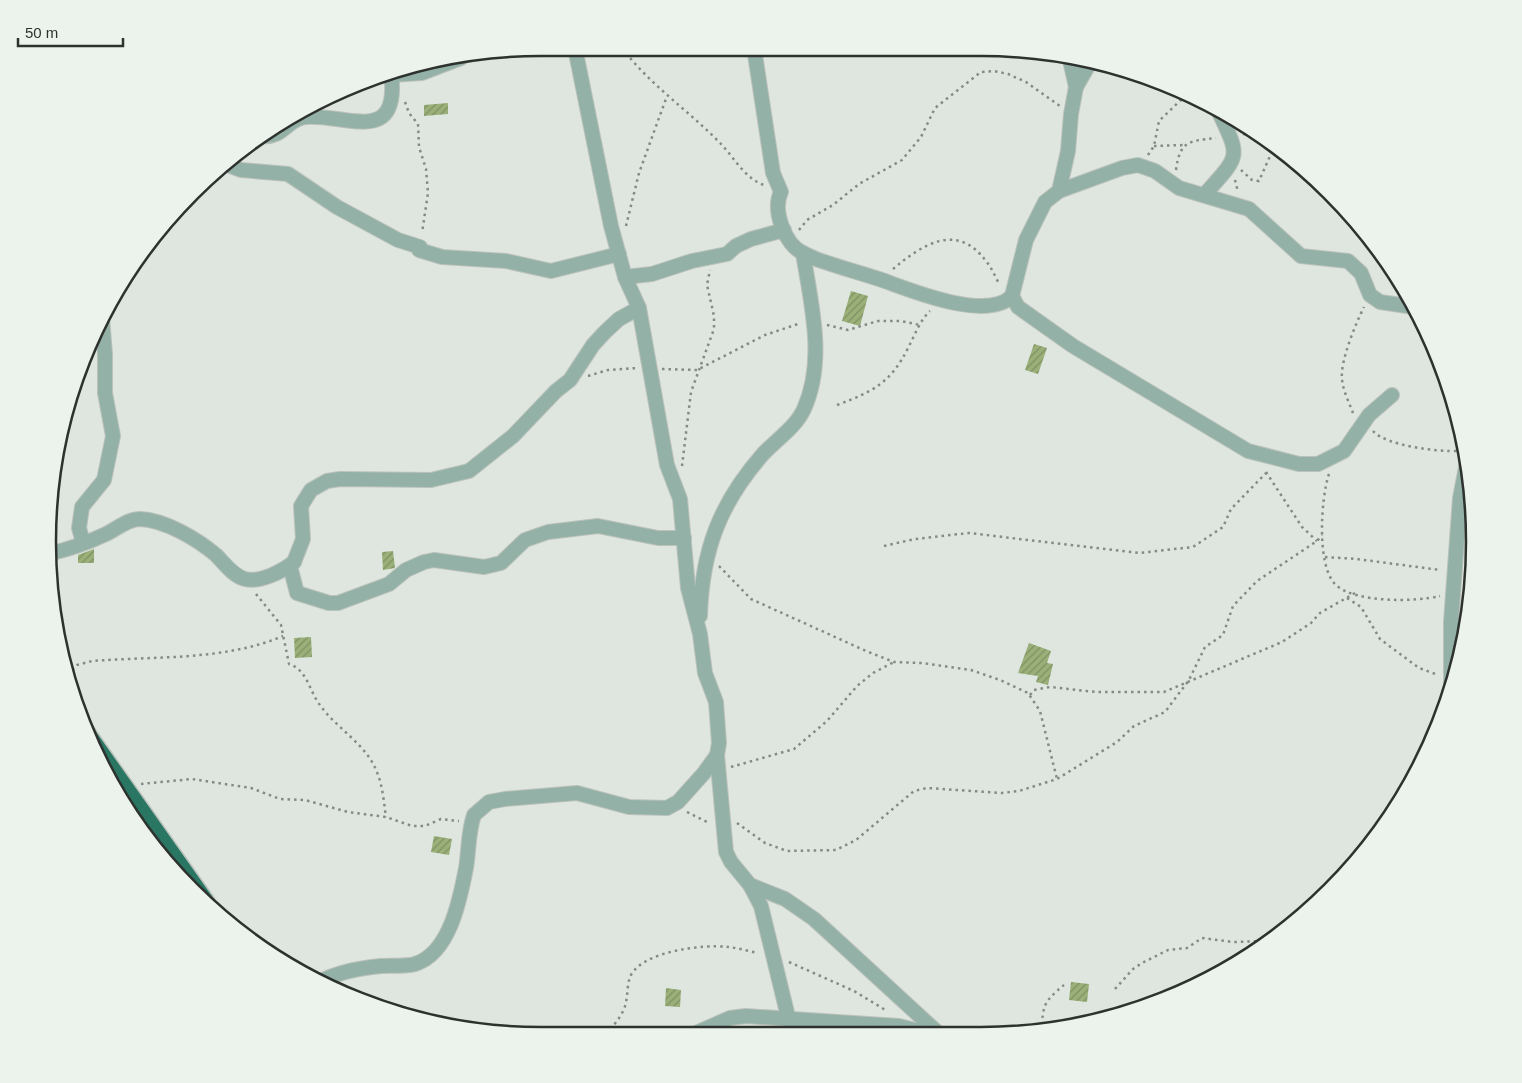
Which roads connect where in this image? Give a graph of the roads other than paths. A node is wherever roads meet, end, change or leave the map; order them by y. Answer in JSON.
{"nodes":[{"id":1,"x":577,"y":56,"type":"edge"},
{"id":2,"x":755,"y":56,"type":"edge"},
{"id":3,"x":1071,"y":65,"type":"edge"},
{"id":4,"x":1087,"y":69,"type":"edge"},
{"id":5,"x":431,"y":70,"type":"edge"},
{"id":6,"x":415,"y":73,"type":"edge"},
{"id":7,"x":393,"y":80,"type":"edge"},
{"id":8,"x":1076,"y":87,"type":"junction"},
{"id":9,"x":306,"y":117,"type":"edge"},
{"id":10,"x":1223,"y":121,"type":"edge"},
{"id":11,"x":234,"y":167,"type":"edge"},
{"id":12,"x":1059,"y":191,"type":"junction"},
{"id":13,"x":1205,"y":194,"type":"junction"},
{"id":14,"x":784,"y":230,"type":"junction"},
{"id":15,"x":618,"y":251,"type":"junction"},
{"id":16,"x":800,"y":252,"type":"junction"},
{"id":17,"x":625,"y":277,"type":"junction"},
{"id":18,"x":1011,"y":297,"type":"junction"},
{"id":19,"x":1405,"y":306,"type":"edge"},
{"id":20,"x":639,"y":308,"type":"junction"},
{"id":21,"x":104,"y":332,"type":"edge"},
{"id":22,"x":1392,"y":395,"type":"dead end"},
{"id":23,"x":1463,"y":485,"type":"edge"},
{"id":24,"x":684,"y":538,"type":"junction"},
{"id":25,"x":83,"y":542,"type":"junction"},
{"id":26,"x":56,"y":551,"type":"edge"},
{"id":27,"x":294,"y":562,"type":"junction"},
{"id":28,"x":700,"y":634,"type":"junction"},
{"id":29,"x":1451,"y":658,"type":"edge"},
{"id":30,"x":716,"y":755,"type":"junction"},
{"id":31,"x":115,"y":773,"type":"edge"},
{"id":32,"x":181,"y":865,"type":"edge"},
{"id":33,"x":750,"y":885,"type":"junction"},
{"id":34,"x":328,"y":978,"type":"edge"},
{"id":35,"x":790,"y":1018,"type":"junction"},
{"id":36,"x":710,"y":1027,"type":"edge"},
{"id":37,"x":791,"y":1027,"type":"edge"},
{"id":38,"x":885,"y":1027,"type":"edge"},
{"id":39,"x":931,"y":1027,"type":"edge"}],
"edges":[{"from":1,"to":15,"type":"street"},
{"from":2,"to":14,"type":"street"},
{"from":3,"to":8,"type":"street"},
{"from":4,"to":8,"type":"street"},
{"from":5,"to":6,"type":"street"},
{"from":7,"to":9,"type":"street"},
{"from":8,"to":12,"type":"street"},
{"from":10,"to":13,"type":"street"},
{"from":11,"to":15,"type":"street"},
{"from":12,"to":13,"type":"street"},
{"from":12,"to":18,"type":"street"},
{"from":13,"to":19,"type":"street"},
{"from":14,"to":16,"type":"street"},
{"from":14,"to":17,"type":"street"},
{"from":15,"to":17,"type":"street"},
{"from":16,"to":18,"type":"street"},
{"from":16,"to":28,"type":"street"},
{"from":17,"to":20,"type":"street"},
{"from":18,"to":22,"type":"street"},
{"from":20,"to":24,"type":"street"},
{"from":20,"to":27,"type":"street"},
{"from":21,"to":25,"type":"street"},
{"from":23,"to":29,"type":"street"},
{"from":24,"to":27,"type":"street"},
{"from":24,"to":28,"type":"street"},
{"from":25,"to":26,"type":"street"},
{"from":25,"to":27,"type":"street"},
{"from":28,"to":30,"type":"street"},
{"from":30,"to":33,"type":"street"},
{"from":30,"to":34,"type":"street"},
{"from":31,"to":32,"type":"highway"},
{"from":33,"to":35,"type":"street"},
{"from":33,"to":39,"type":"street"},
{"from":35,"to":36,"type":"street"},
{"from":35,"to":37,"type":"street"},
{"from":35,"to":38,"type":"street"}]}
